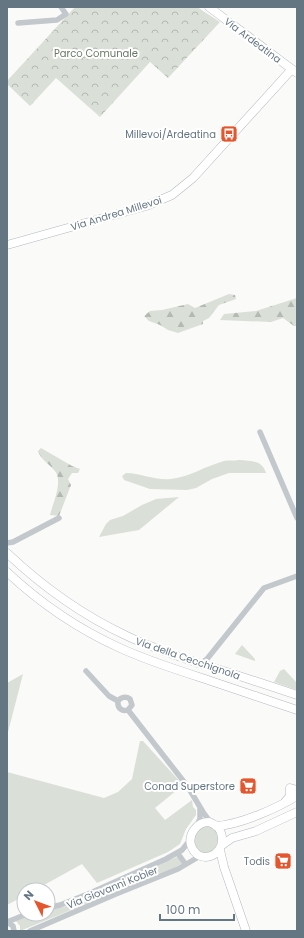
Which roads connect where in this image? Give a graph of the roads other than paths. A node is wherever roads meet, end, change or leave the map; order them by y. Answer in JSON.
{"nodes":[{"id":1,"x":61,"y":7,"type":"edge"},
{"id":2,"x":209,"y":7,"type":"edge"},
{"id":3,"x":18,"y":23,"type":"dead end"},
{"id":4,"x":295,"y":71,"type":"edge"},
{"id":5,"x":7,"y":245,"type":"edge"},
{"id":6,"x":260,"y":432,"type":"dead end"},
{"id":7,"x":59,"y":518,"type":"dead end"},
{"id":8,"x":297,"y":518,"type":"edge"},
{"id":9,"x":10,"y":543,"type":"edge"},
{"id":10,"x":7,"y":553,"type":"edge"},
{"id":11,"x":14,"y":560,"type":"junction"},
{"id":12,"x":7,"y":572,"type":"edge"},
{"id":13,"x":297,"y":576,"type":"edge"},
{"id":14,"x":214,"y":650,"type":"junction"},
{"id":15,"x":197,"y":662,"type":"junction"},
{"id":16,"x":214,"y":668,"type":"junction"},
{"id":17,"x":86,"y":671,"type":"dead end"},
{"id":18,"x":297,"y":695,"type":"edge"},
{"id":19,"x":118,"y":701,"type":"junction"},
{"id":20,"x":128,"y":710,"type":"junction"},
{"id":21,"x":297,"y":710,"type":"edge"},
{"id":22,"x":297,"y":790,"type":"edge"},
{"id":23,"x":297,"y":796,"type":"edge"},
{"id":24,"x":285,"y":802,"type":"junction"},
{"id":25,"x":200,"y":808,"type":"junction"},
{"id":26,"x":297,"y":812,"type":"edge"},
{"id":27,"x":214,"y":824,"type":"junction"},
{"id":28,"x":197,"y":825,"type":"junction"},
{"id":29,"x":190,"y":840,"type":"junction"},
{"id":30,"x":221,"y":847,"type":"junction"},
{"id":31,"x":179,"y":855,"type":"dead end"},
{"id":32,"x":200,"y":856,"type":"junction"},
{"id":33,"x":209,"y":857,"type":"junction"},
{"id":34,"x":184,"y":862,"type":"dead end"},
{"id":35,"x":224,"y":867,"type":"junction"},
{"id":36,"x":56,"y":906,"type":"edge"},
{"id":37,"x":7,"y":922,"type":"edge"},
{"id":38,"x":14,"y":931,"type":"edge"},
{"id":39,"x":30,"y":931,"type":"edge"},
{"id":40,"x":246,"y":931,"type":"edge"}],
"edges":[{"from":1,"to":3,"type":"street"},
{"from":2,"to":4,"type":"street","name":"Via Ardeatina"},
{"from":4,"to":5,"type":"street","name":"Via Andrea Millevoi"},
{"from":6,"to":8,"type":"street"},
{"from":7,"to":9,"type":"street"},
{"from":9,"to":11,"type":"street"},
{"from":10,"to":11,"type":"street","name":"Via della Cecchignola"},
{"from":11,"to":15,"type":"street","name":"Via della Cecchignola"},
{"from":12,"to":21,"type":"street","name":"Via della Cecchignola"},
{"from":13,"to":14,"type":"street"},
{"from":14,"to":15,"type":"street"},
{"from":14,"to":16,"type":"street"},
{"from":15,"to":16,"type":"street","name":"Via della Cecchignola"},
{"from":16,"to":18,"type":"street","name":"Via della Cecchignola"},
{"from":17,"to":19,"type":"street"},
{"from":19,"to":20,"type":"street"},
{"from":19,"to":20,"type":"street"},
{"from":20,"to":25,"type":"street"},
{"from":22,"to":24,"type":"street"},
{"from":23,"to":24,"type":"street"},
{"from":24,"to":27,"type":"street"},
{"from":25,"to":27,"type":"street"},
{"from":25,"to":28,"type":"street"},
{"from":26,"to":30,"type":"street"},
{"from":27,"to":28,"type":"street"},
{"from":27,"to":30,"type":"street"},
{"from":28,"to":29,"type":"street"},
{"from":29,"to":32,"type":"street"},
{"from":29,"to":36,"type":"street","name":"Via Giovanni Kobler"},
{"from":30,"to":33,"type":"street"},
{"from":30,"to":35,"type":"street"},
{"from":31,"to":34,"type":"street"},
{"from":32,"to":33,"type":"street"},
{"from":32,"to":39,"type":"street","name":"Via Giovanni Kobler"},
{"from":33,"to":35,"type":"street"},
{"from":35,"to":40,"type":"street"},
{"from":37,"to":38,"type":"street"}]}
